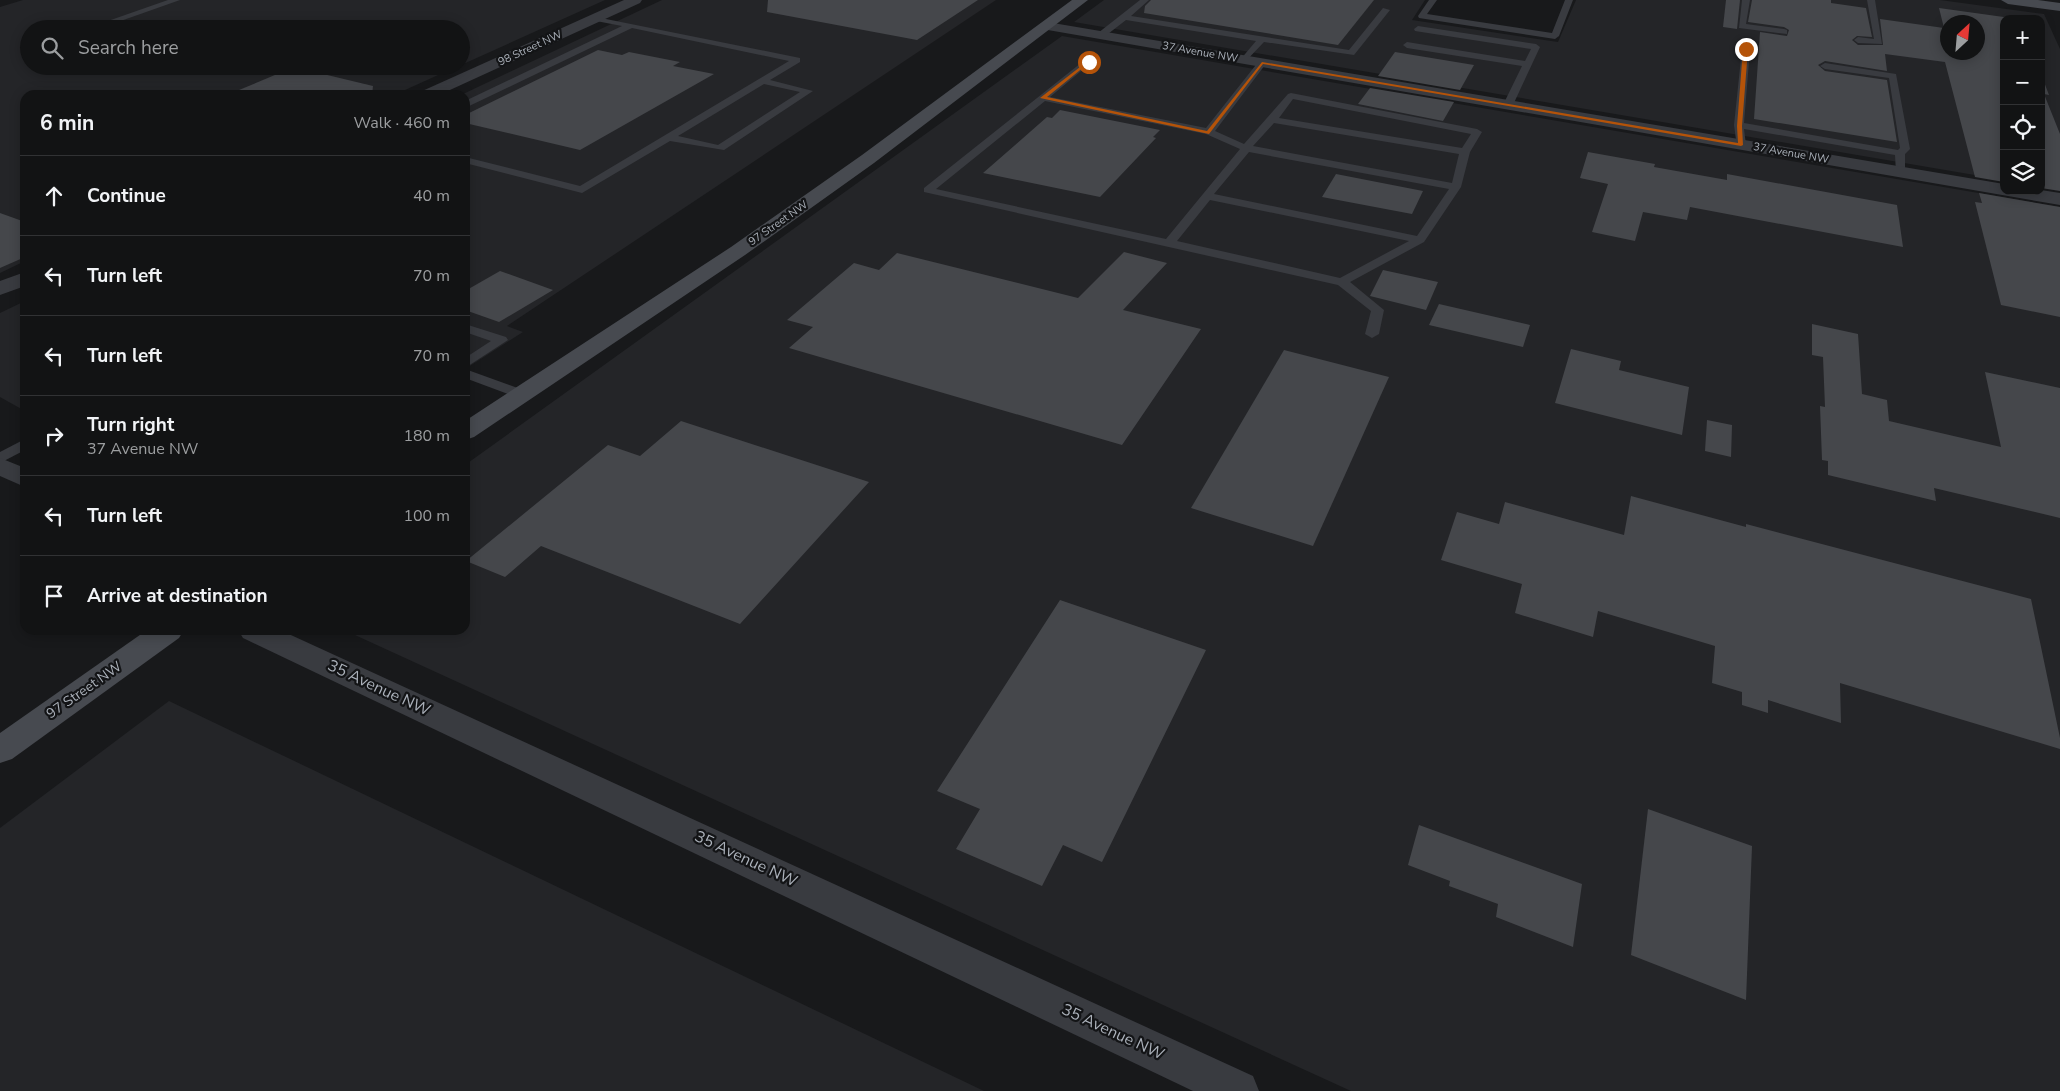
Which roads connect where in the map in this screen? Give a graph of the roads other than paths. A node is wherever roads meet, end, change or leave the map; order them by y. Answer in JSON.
{"nodes":[{"id":1,"x":176,"y":0,"type":"edge"},
{"id":2,"x":635,"y":0,"type":"edge"},
{"id":3,"x":1081,"y":0,"type":"edge"},
{"id":4,"x":1145,"y":0,"type":"edge"},
{"id":5,"x":1433,"y":0,"type":"edge"},
{"id":6,"x":1569,"y":0,"type":"edge"},
{"id":7,"x":1746,"y":0,"type":"edge"},
{"id":8,"x":1871,"y":0,"type":"edge"},
{"id":9,"x":2008,"y":0,"type":"edge"},
{"id":10,"x":2060,"y":6,"type":"edge"},
{"id":11,"x":1386,"y":10,"type":"dead end"},
{"id":12,"x":1124,"y":17,"type":"junction"},
{"id":13,"x":594,"y":18,"type":"junction"},
{"id":14,"x":116,"y":20,"type":"edge"},
{"id":15,"x":630,"y":26,"type":"junction"},
{"id":16,"x":1047,"y":26,"type":"junction"},
{"id":17,"x":1418,"y":29,"type":"dead end"},
{"id":18,"x":1784,"y":32,"type":"dead end"},
{"id":19,"x":1101,"y":35,"type":"junction"},
{"id":20,"x":1262,"y":39,"type":"junction"},
{"id":21,"x":1858,"y":40,"type":"dead end"},
{"id":22,"x":1407,"y":45,"type":"dead end"},
{"id":23,"x":1746,"y":49,"type":"dead end"},
{"id":24,"x":1244,"y":60,"type":"junction"},
{"id":25,"x":1089,"y":62,"type":"dead end"},
{"id":26,"x":1262,"y":63,"type":"junction"},
{"id":27,"x":1527,"y":64,"type":"junction"},
{"id":28,"x":1825,"y":66,"type":"dead end"},
{"id":29,"x":470,"y":75,"type":"edge"},
{"id":30,"x":470,"y":75,"type":"edge"},
{"id":31,"x":762,"y":82,"type":"junction"},
{"id":32,"x":437,"y":90,"type":"edge"},
{"id":33,"x":1043,"y":98,"type":"junction"},
{"id":34,"x":470,"y":103,"type":"edge"},
{"id":35,"x":1508,"y":105,"type":"junction"},
{"id":36,"x":1272,"y":120,"type":"junction"},
{"id":37,"x":1739,"y":126,"type":"junction"},
{"id":38,"x":1209,"y":132,"type":"junction"},
{"id":39,"x":670,"y":138,"type":"junction"},
{"id":40,"x":1741,"y":145,"type":"junction"},
{"id":41,"x":1246,"y":148,"type":"junction"},
{"id":42,"x":1465,"y":152,"type":"junction"},
{"id":43,"x":1900,"y":152,"type":"junction"},
{"id":44,"x":470,"y":161,"type":"edge"},
{"id":45,"x":1901,"y":172,"type":"junction"},
{"id":46,"x":1456,"y":187,"type":"junction"},
{"id":47,"x":2000,"y":189,"type":"edge"},
{"id":48,"x":2036,"y":195,"type":"edge"},
{"id":49,"x":1208,"y":196,"type":"junction"},
{"id":50,"x":2060,"y":199,"type":"edge"},
{"id":51,"x":1420,"y":240,"type":"junction"},
{"id":52,"x":1169,"y":243,"type":"junction"},
{"id":53,"x":20,"y":280,"type":"edge"},
{"id":54,"x":1342,"y":282,"type":"junction"},
{"id":55,"x":0,"y":290,"type":"edge"},
{"id":56,"x":470,"y":330,"type":"edge"},
{"id":57,"x":1372,"y":334,"type":"dead end"},
{"id":58,"x":470,"y":361,"type":"edge"},
{"id":59,"x":470,"y":375,"type":"edge"},
{"id":60,"x":521,"y":394,"type":"junction"},
{"id":61,"x":470,"y":429,"type":"edge"},
{"id":62,"x":20,"y":447,"type":"edge"},
{"id":63,"x":0,"y":458,"type":"edge"},
{"id":64,"x":0,"y":466,"type":"edge"},
{"id":65,"x":20,"y":476,"type":"edge"},
{"id":66,"x":162,"y":635,"type":"edge"},
{"id":67,"x":264,"y":635,"type":"edge"},
{"id":68,"x":0,"y":750,"type":"edge"},
{"id":69,"x":1238,"y":1091,"type":"edge"}],
"edges":[{"from":1,"to":14,"type":"lane"},
{"from":2,"to":13,"type":"street","name":"98 Street NW"},
{"from":3,"to":16,"type":"street","name":"97 Street NW"},
{"from":4,"to":12,"type":"lane"},
{"from":5,"to":6,"type":"lane"},
{"from":7,"to":18,"type":"lane"},
{"from":8,"to":21,"type":"lane"},
{"from":9,"to":10,"type":"street"},
{"from":11,"to":20,"type":"lane"},
{"from":12,"to":19,"type":"lane"},
{"from":12,"to":20,"type":"lane"},
{"from":13,"to":15,"type":"lane"},
{"from":13,"to":30,"type":"street","name":"98 Street NW"},
{"from":15,"to":31,"type":"lane"},
{"from":15,"to":34,"type":"lane"},
{"from":16,"to":19,"type":"street","name":"37 Avenue NW"},
{"from":16,"to":60,"type":"street","name":"97 Street NW"},
{"from":17,"to":27,"type":"lane"},
{"from":19,"to":24,"type":"street","name":"37 Avenue NW"},
{"from":20,"to":24,"type":"lane"},
{"from":22,"to":27,"type":"lane"},
{"from":23,"to":37,"type":"lane"},
{"from":24,"to":26,"type":"street","name":"37 Avenue NW"},
{"from":25,"to":33,"type":"lane"},
{"from":26,"to":35,"type":"street","name":"37 Avenue NW"},
{"from":26,"to":38,"type":"lane"},
{"from":27,"to":35,"type":"lane"},
{"from":28,"to":43,"type":"lane"},
{"from":29,"to":32,"type":"street","name":"98 Street NW"},
{"from":31,"to":39,"type":"lane"},
{"from":31,"to":39,"type":"lane"},
{"from":33,"to":38,"type":"lane"},
{"from":33,"to":52,"type":"lane"},
{"from":35,"to":40,"type":"street","name":"37 Avenue NW"},
{"from":36,"to":41,"type":"lane"},
{"from":36,"to":42,"type":"lane"},
{"from":36,"to":42,"type":"lane"},
{"from":37,"to":40,"type":"lane"},
{"from":37,"to":43,"type":"lane"},
{"from":38,"to":41,"type":"lane"},
{"from":39,"to":44,"type":"lane"},
{"from":40,"to":45,"type":"street","name":"37 Avenue NW"},
{"from":41,"to":46,"type":"lane"},
{"from":41,"to":49,"type":"lane"},
{"from":42,"to":46,"type":"lane"},
{"from":43,"to":45,"type":"lane"},
{"from":45,"to":47,"type":"street","name":"37 Avenue NW"},
{"from":46,"to":51,"type":"lane"},
{"from":48,"to":50,"type":"street"},
{"from":49,"to":51,"type":"lane"},
{"from":49,"to":52,"type":"lane"},
{"from":51,"to":54,"type":"lane"},
{"from":52,"to":54,"type":"lane"},
{"from":53,"to":55,"type":"street"},
{"from":54,"to":57,"type":"lane"},
{"from":56,"to":58,"type":"lane"},
{"from":59,"to":60,"type":"lane"},
{"from":60,"to":61,"type":"street","name":"97 Street NW"},
{"from":62,"to":63,"type":"lane"},
{"from":64,"to":65,"type":"street"},
{"from":66,"to":68,"type":"street","name":"97 Street NW"},
{"from":67,"to":69,"type":"street","name":"35 Avenue NW"}]}
